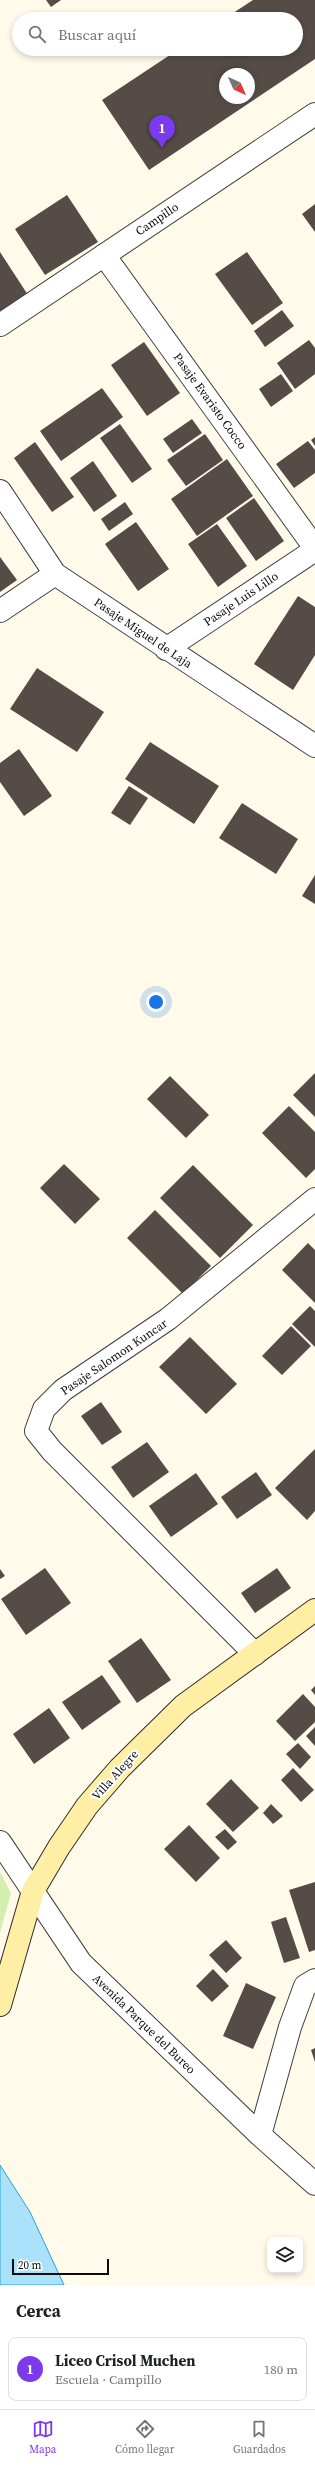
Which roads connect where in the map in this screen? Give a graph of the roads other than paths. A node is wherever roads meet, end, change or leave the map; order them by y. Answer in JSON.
{"nodes":[{"id":1,"x":315,"y":114,"type":"edge"},
{"id":2,"x":104,"y":255,"type":"junction"},
{"id":3,"x":0,"y":325,"type":"edge"},
{"id":4,"x":0,"y":491,"type":"edge"},
{"id":5,"x":315,"y":549,"type":"edge"},
{"id":6,"x":55,"y":574,"type":"junction"},
{"id":7,"x":0,"y":611,"type":"edge"},
{"id":8,"x":166,"y":649,"type":"junction"},
{"id":9,"x":315,"y":746,"type":"edge"},
{"id":10,"x":315,"y":1199,"type":"edge"},
{"id":11,"x":315,"y":1610,"type":"edge"},
{"id":12,"x":255,"y":1654,"type":"junction"},
{"id":13,"x":0,"y":1842,"type":"edge"},
{"id":14,"x":33,"y":1891,"type":"junction"},
{"id":15,"x":315,"y":1980,"type":"edge"},
{"id":16,"x":0,"y":2005,"type":"edge"},
{"id":17,"x":260,"y":2134,"type":"junction"},
{"id":18,"x":315,"y":2184,"type":"edge"}],
"edges":[{"from":1,"to":2,"type":"street","name":"Campillo"},
{"from":2,"to":3,"type":"street","name":"Campillo"},
{"from":2,"to":5,"type":"street","name":"Pasaje Evaristo Cocco"},
{"from":4,"to":6,"type":"street","name":"Pasaje Miguel de Laja"},
{"from":5,"to":8,"type":"street","name":"Pasaje Luis Lillo"},
{"from":6,"to":7,"type":"street"},
{"from":6,"to":8,"type":"street","name":"Pasaje Miguel de Laja"},
{"from":8,"to":9,"type":"street","name":"Pasaje Miguel de Laja"},
{"from":10,"to":12,"type":"street","name":"Pasaje Salomon Kuncar"},
{"from":11,"to":12,"type":"main road","name":"Villa Alegre"},
{"from":12,"to":14,"type":"main road","name":"Villa Alegre"},
{"from":13,"to":14,"type":"street","name":"Avenida Parque del Bureo"},
{"from":14,"to":16,"type":"main road","name":"Villa Alegre"},
{"from":14,"to":17,"type":"street","name":"Avenida Parque del Bureo"},
{"from":15,"to":17,"type":"street"},
{"from":17,"to":18,"type":"street","name":"Avenida Parque del Bureo"}]}
